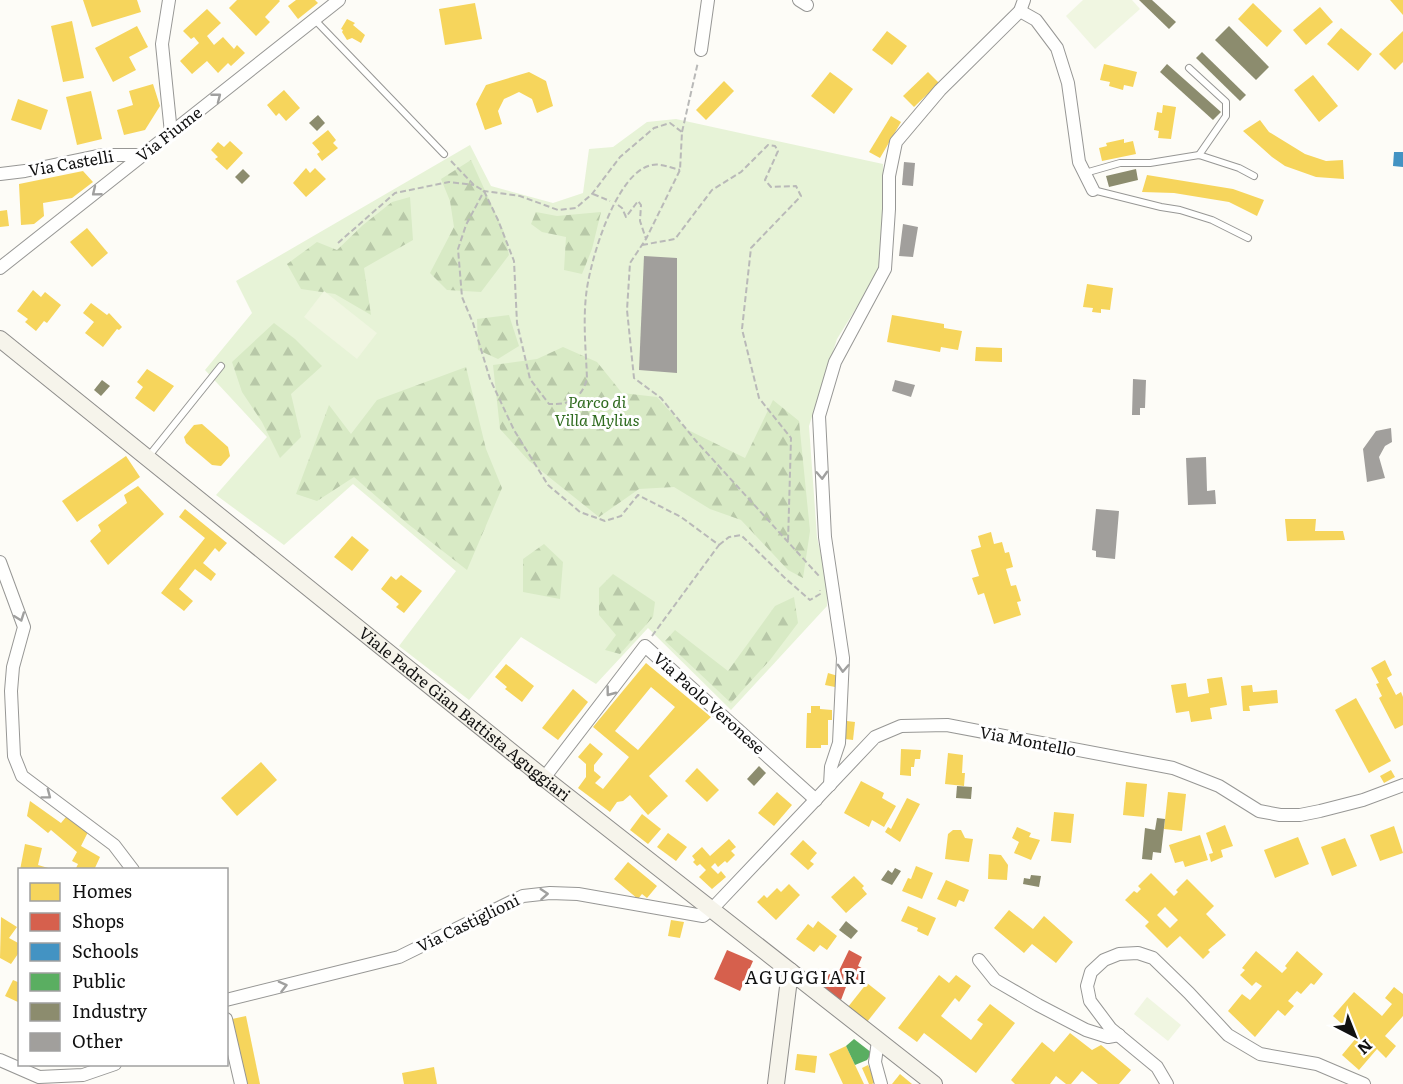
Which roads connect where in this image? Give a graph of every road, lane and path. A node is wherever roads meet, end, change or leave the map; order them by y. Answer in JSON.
{"nodes":[{"id":1,"x":170,"y":0,"type":"edge"},
{"id":2,"x":339,"y":0,"type":"edge"},
{"id":3,"x":708,"y":0,"type":"edge"},
{"id":4,"x":1022,"y":5,"type":"edge"},
{"id":5,"x":314,"y":19,"type":"junction"},
{"id":6,"x":701,"y":50,"type":"joint"},
{"id":7,"x":1189,"y":68,"type":"dead end"},
{"id":8,"x":682,"y":132,"type":"junction"},
{"id":9,"x":171,"y":133,"type":"junction"},
{"id":10,"x":444,"y":154,"type":"joint"},
{"id":11,"x":142,"y":155,"type":"junction"},
{"id":12,"x":1199,"y":155,"type":"junction"},
{"id":13,"x":680,"y":170,"type":"junction"},
{"id":14,"x":0,"y":174,"type":"edge"},
{"id":15,"x":1085,"y":174,"type":"junction"},
{"id":16,"x":1254,"y":176,"type":"dead end"},
{"id":17,"x":474,"y":185,"type":"junction"},
{"id":18,"x":1093,"y":190,"type":"joint"},
{"id":19,"x":483,"y":191,"type":"junction"},
{"id":20,"x":592,"y":194,"type":"junction"},
{"id":21,"x":610,"y":201,"type":"dead end"},
{"id":22,"x":618,"y":205,"type":"dead end"},
{"id":23,"x":1248,"y":238,"type":"dead end"},
{"id":24,"x":646,"y":239,"type":"junction"},
{"id":25,"x":338,"y":243,"type":"dead end"},
{"id":26,"x":642,"y":245,"type":"junction"},
{"id":27,"x":0,"y":268,"type":"edge"},
{"id":28,"x":0,"y":339,"type":"edge"},
{"id":29,"x":220,"y":366,"type":"dead end"},
{"id":30,"x":147,"y":458,"type":"junction"},
{"id":31,"x":788,"y":542,"type":"junction"},
{"id":32,"x":719,"y":545,"type":"junction"},
{"id":33,"x":0,"y":562,"type":"edge"},
{"id":34,"x":819,"y":576,"type":"dead end"},
{"id":35,"x":819,"y":585,"type":"dead end"},
{"id":36,"x":645,"y":646,"type":"junction"},
{"id":37,"x":544,"y":778,"type":"junction"},
{"id":38,"x":830,"y":785,"type":"junction"},
{"id":39,"x":1403,"y":785,"type":"edge"},
{"id":40,"x":816,"y":800,"type":"junction"},
{"id":41,"x":131,"y":868,"type":"edge"},
{"id":42,"x":712,"y":909,"type":"junction"},
{"id":43,"x":980,"y":960,"type":"dead end"},
{"id":44,"x":790,"y":971,"type":"junction"},
{"id":45,"x":228,"y":1000,"type":"edge"},
{"id":46,"x":228,"y":1028,"type":"edge"},
{"id":47,"x":1119,"y":1035,"type":"junction"},
{"id":48,"x":878,"y":1041,"type":"junction"},
{"id":49,"x":0,"y":1060,"type":"edge"},
{"id":50,"x":112,"y":1066,"type":"edge"},
{"id":51,"x":41,"y":1081,"type":"edge"},
{"id":52,"x":241,"y":1084,"type":"edge"},
{"id":53,"x":776,"y":1084,"type":"edge"},
{"id":54,"x":881,"y":1084,"type":"edge"},
{"id":55,"x":934,"y":1084,"type":"edge"},
{"id":56,"x":1167,"y":1084,"type":"edge"},
{"id":57,"x":1364,"y":1084,"type":"edge"}],
"edges":[{"from":1,"to":9,"type":"street"},
{"from":2,"to":5,"type":"street","name":"Via Fiume"},
{"from":3,"to":6,"type":"street"},
{"from":4,"to":15,"type":"street"},
{"from":4,"to":38,"type":"street","one_way":true},
{"from":9,"to":5,"type":"street","name":"Via Fiume","one_way":true},
{"from":5,"to":10,"type":"lane"},
{"from":6,"to":8,"type":"path"},
{"from":7,"to":12,"type":"lane"},
{"from":8,"to":13,"type":"path"},
{"from":8,"to":20,"type":"path"},
{"from":9,"to":11,"type":"street","name":"Via Fiume"},
{"from":10,"to":17,"type":"path"},
{"from":11,"to":14,"type":"street","name":"Via Castelli"},
{"from":11,"to":27,"type":"street","name":"Via Fiume","one_way":true},
{"from":12,"to":15,"type":"lane"},
{"from":12,"to":16,"type":"lane"},
{"from":13,"to":19,"type":"path"},
{"from":13,"to":24,"type":"path"},
{"from":15,"to":18,"type":"street"},
{"from":17,"to":19,"type":"path"},
{"from":17,"to":25,"type":"path"},
{"from":18,"to":23,"type":"lane"},
{"from":19,"to":20,"type":"path"},
{"from":19,"to":32,"type":"path"},
{"from":20,"to":21,"type":"path"},
{"from":22,"to":24,"type":"path"},
{"from":24,"to":26,"type":"path"},
{"from":26,"to":31,"type":"path"},
{"from":26,"to":31,"type":"path"},
{"from":28,"to":30,"type":"main road","name":"Viale Padre Gian Battista Aguggiari"},
{"from":29,"to":30,"type":"lane"},
{"from":30,"to":37,"type":"main road","name":"Viale Padre Gian Battista Aguggiari"},
{"from":31,"to":34,"type":"path"},
{"from":32,"to":35,"type":"path"},
{"from":32,"to":36,"type":"path"},
{"from":33,"to":41,"type":"street","one_way":true},
{"from":36,"to":37,"type":"street","name":"Via Paolo Veronese","one_way":true},
{"from":36,"to":40,"type":"street","name":"Via Paolo Veronese"},
{"from":37,"to":42,"type":"main road","name":"Viale Padre Gian Battista Aguggiari"},
{"from":38,"to":39,"type":"street","name":"Via Montello"},
{"from":38,"to":40,"type":"street","name":"Via Montello"},
{"from":40,"to":42,"type":"street","name":"Via Montello"},
{"from":42,"to":44,"type":"main road","name":"Viale Padre Gian Battista Aguggiari"},
{"from":45,"to":42,"type":"street","name":"Via Castiglioni","one_way":true},
{"from":43,"to":47,"type":"street"},
{"from":44,"to":48,"type":"main road","name":"Viale Padre Gian Battista Aguggiari"},
{"from":44,"to":53,"type":"main road"},
{"from":46,"to":52,"type":"street"},
{"from":47,"to":56,"type":"street"},
{"from":47,"to":57,"type":"street"},
{"from":48,"to":54,"type":"street"},
{"from":48,"to":55,"type":"main road","name":"Viale Padre Gian Battista Aguggiari"},
{"from":49,"to":51,"type":"street"},
{"from":50,"to":51,"type":"street"}]}
